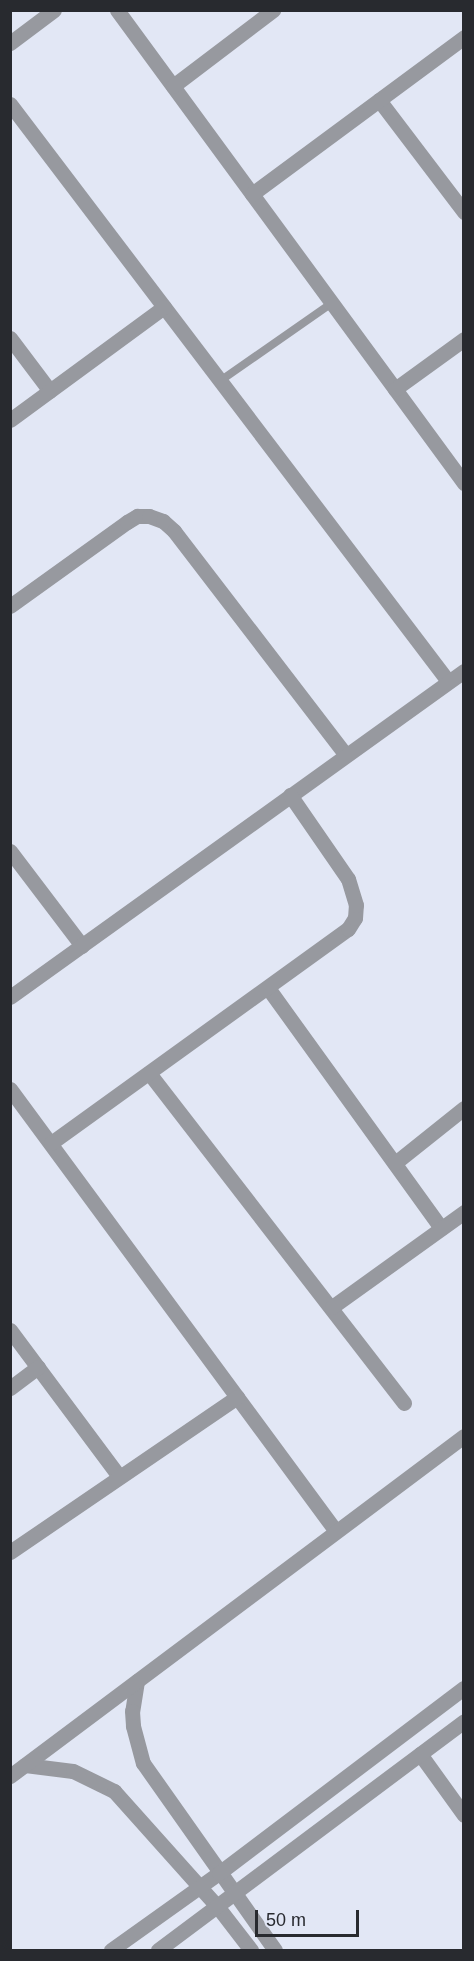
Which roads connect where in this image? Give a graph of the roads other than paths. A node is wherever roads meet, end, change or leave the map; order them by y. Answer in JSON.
{"nodes":[{"id":1,"x":54,"y":10,"type":"edge"},
{"id":2,"x":117,"y":10,"type":"edge"},
{"id":3,"x":273,"y":10,"type":"edge"},
{"id":4,"x":464,"y":37,"type":"edge"},
{"id":5,"x":10,"y":43,"type":"edge"},
{"id":6,"x":173,"y":86,"type":"junction"},
{"id":7,"x":379,"y":100,"type":"junction"},
{"id":8,"x":10,"y":104,"type":"edge"},
{"id":9,"x":252,"y":194,"type":"junction"},
{"id":10,"x":464,"y":212,"type":"edge"},
{"id":11,"x":332,"y":303,"type":"junction"},
{"id":12,"x":164,"y":306,"type":"junction"},
{"id":13,"x":10,"y":338,"type":"edge"},
{"id":14,"x":464,"y":339,"type":"edge"},
{"id":15,"x":220,"y":381,"type":"junction"},
{"id":16,"x":395,"y":389,"type":"junction"},
{"id":17,"x":50,"y":391,"type":"junction"},
{"id":18,"x":10,"y":420,"type":"edge"},
{"id":19,"x":464,"y":483,"type":"edge"},
{"id":20,"x":10,"y":606,"type":"edge"},
{"id":21,"x":464,"y":670,"type":"edge"},
{"id":22,"x":448,"y":681,"type":"junction"},
{"id":23,"x":346,"y":755,"type":"junction"},
{"id":24,"x":291,"y":795,"type":"junction"},
{"id":25,"x":10,"y":851,"type":"edge"},
{"id":26,"x":82,"y":946,"type":"junction"},
{"id":27,"x":268,"y":988,"type":"junction"},
{"id":28,"x":10,"y":997,"type":"edge"},
{"id":29,"x":149,"y":1073,"type":"junction"},
{"id":30,"x":10,"y":1089,"type":"edge"},
{"id":31,"x":464,"y":1108,"type":"edge"},
{"id":32,"x":51,"y":1143,"type":"junction"},
{"id":33,"x":395,"y":1163,"type":"junction"},
{"id":34,"x":464,"y":1212,"type":"edge"},
{"id":35,"x":441,"y":1228,"type":"junction"},
{"id":36,"x":332,"y":1307,"type":"junction"},
{"id":37,"x":10,"y":1330,"type":"edge"},
{"id":38,"x":38,"y":1367,"type":"junction"},
{"id":39,"x":10,"y":1388,"type":"edge"},
{"id":40,"x":237,"y":1397,"type":"junction"},
{"id":41,"x":404,"y":1404,"type":"dead end"},
{"id":42,"x":464,"y":1436,"type":"edge"},
{"id":43,"x":119,"y":1476,"type":"junction"},
{"id":44,"x":335,"y":1530,"type":"junction"},
{"id":45,"x":10,"y":1552,"type":"edge"},
{"id":46,"x":137,"y":1681,"type":"junction"},
{"id":47,"x":464,"y":1688,"type":"edge"},
{"id":48,"x":464,"y":1721,"type":"edge"},
{"id":49,"x":420,"y":1754,"type":"junction"},
{"id":50,"x":25,"y":1765,"type":"junction"},
{"id":51,"x":10,"y":1776,"type":"edge"},
{"id":52,"x":464,"y":1815,"type":"edge"},
{"id":53,"x":219,"y":1873,"type":"junction"},
{"id":54,"x":200,"y":1886,"type":"junction"},
{"id":55,"x":234,"y":1893,"type":"junction"},
{"id":56,"x":217,"y":1906,"type":"junction"},
{"id":57,"x":111,"y":1950,"type":"edge"},
{"id":58,"x":158,"y":1950,"type":"edge"},
{"id":59,"x":251,"y":1950,"type":"edge"},
{"id":60,"x":275,"y":1950,"type":"edge"}],
"edges":[{"from":1,"to":5,"type":"street"},
{"from":2,"to":6,"type":"street"},
{"from":3,"to":6,"type":"street"},
{"from":4,"to":7,"type":"street"},
{"from":6,"to":9,"type":"street"},
{"from":7,"to":9,"type":"street"},
{"from":7,"to":10,"type":"street"},
{"from":8,"to":12,"type":"street"},
{"from":9,"to":11,"type":"street"},
{"from":11,"to":15,"type":"lane"},
{"from":11,"to":16,"type":"street"},
{"from":12,"to":15,"type":"street"},
{"from":12,"to":17,"type":"street"},
{"from":13,"to":17,"type":"street"},
{"from":14,"to":16,"type":"street"},
{"from":15,"to":22,"type":"street"},
{"from":16,"to":19,"type":"street"},
{"from":17,"to":18,"type":"street"},
{"from":20,"to":23,"type":"street"},
{"from":21,"to":22,"type":"street"},
{"from":22,"to":23,"type":"street"},
{"from":23,"to":24,"type":"street"},
{"from":24,"to":26,"type":"street"},
{"from":24,"to":27,"type":"street"},
{"from":25,"to":26,"type":"street"},
{"from":26,"to":28,"type":"street"},
{"from":27,"to":29,"type":"street"},
{"from":27,"to":33,"type":"street"},
{"from":29,"to":32,"type":"street"},
{"from":29,"to":36,"type":"street"},
{"from":30,"to":32,"type":"street"},
{"from":31,"to":33,"type":"street"},
{"from":32,"to":40,"type":"street"},
{"from":33,"to":35,"type":"street"},
{"from":34,"to":35,"type":"street"},
{"from":35,"to":36,"type":"street"},
{"from":36,"to":41,"type":"street"},
{"from":37,"to":38,"type":"street"},
{"from":38,"to":39,"type":"street"},
{"from":38,"to":43,"type":"street"},
{"from":40,"to":43,"type":"street"},
{"from":40,"to":44,"type":"street"},
{"from":42,"to":44,"type":"street"},
{"from":43,"to":45,"type":"street"},
{"from":44,"to":46,"type":"street"},
{"from":46,"to":50,"type":"street"},
{"from":46,"to":53,"type":"street"},
{"from":47,"to":53,"type":"street"},
{"from":48,"to":49,"type":"street"},
{"from":49,"to":52,"type":"street"},
{"from":49,"to":55,"type":"street"},
{"from":50,"to":51,"type":"street"},
{"from":50,"to":54,"type":"street"},
{"from":53,"to":54,"type":"street"},
{"from":53,"to":55,"type":"street"},
{"from":54,"to":56,"type":"street"},
{"from":54,"to":57,"type":"street"},
{"from":55,"to":56,"type":"street"},
{"from":55,"to":60,"type":"street"},
{"from":56,"to":58,"type":"street"},
{"from":56,"to":59,"type":"street"}]}
